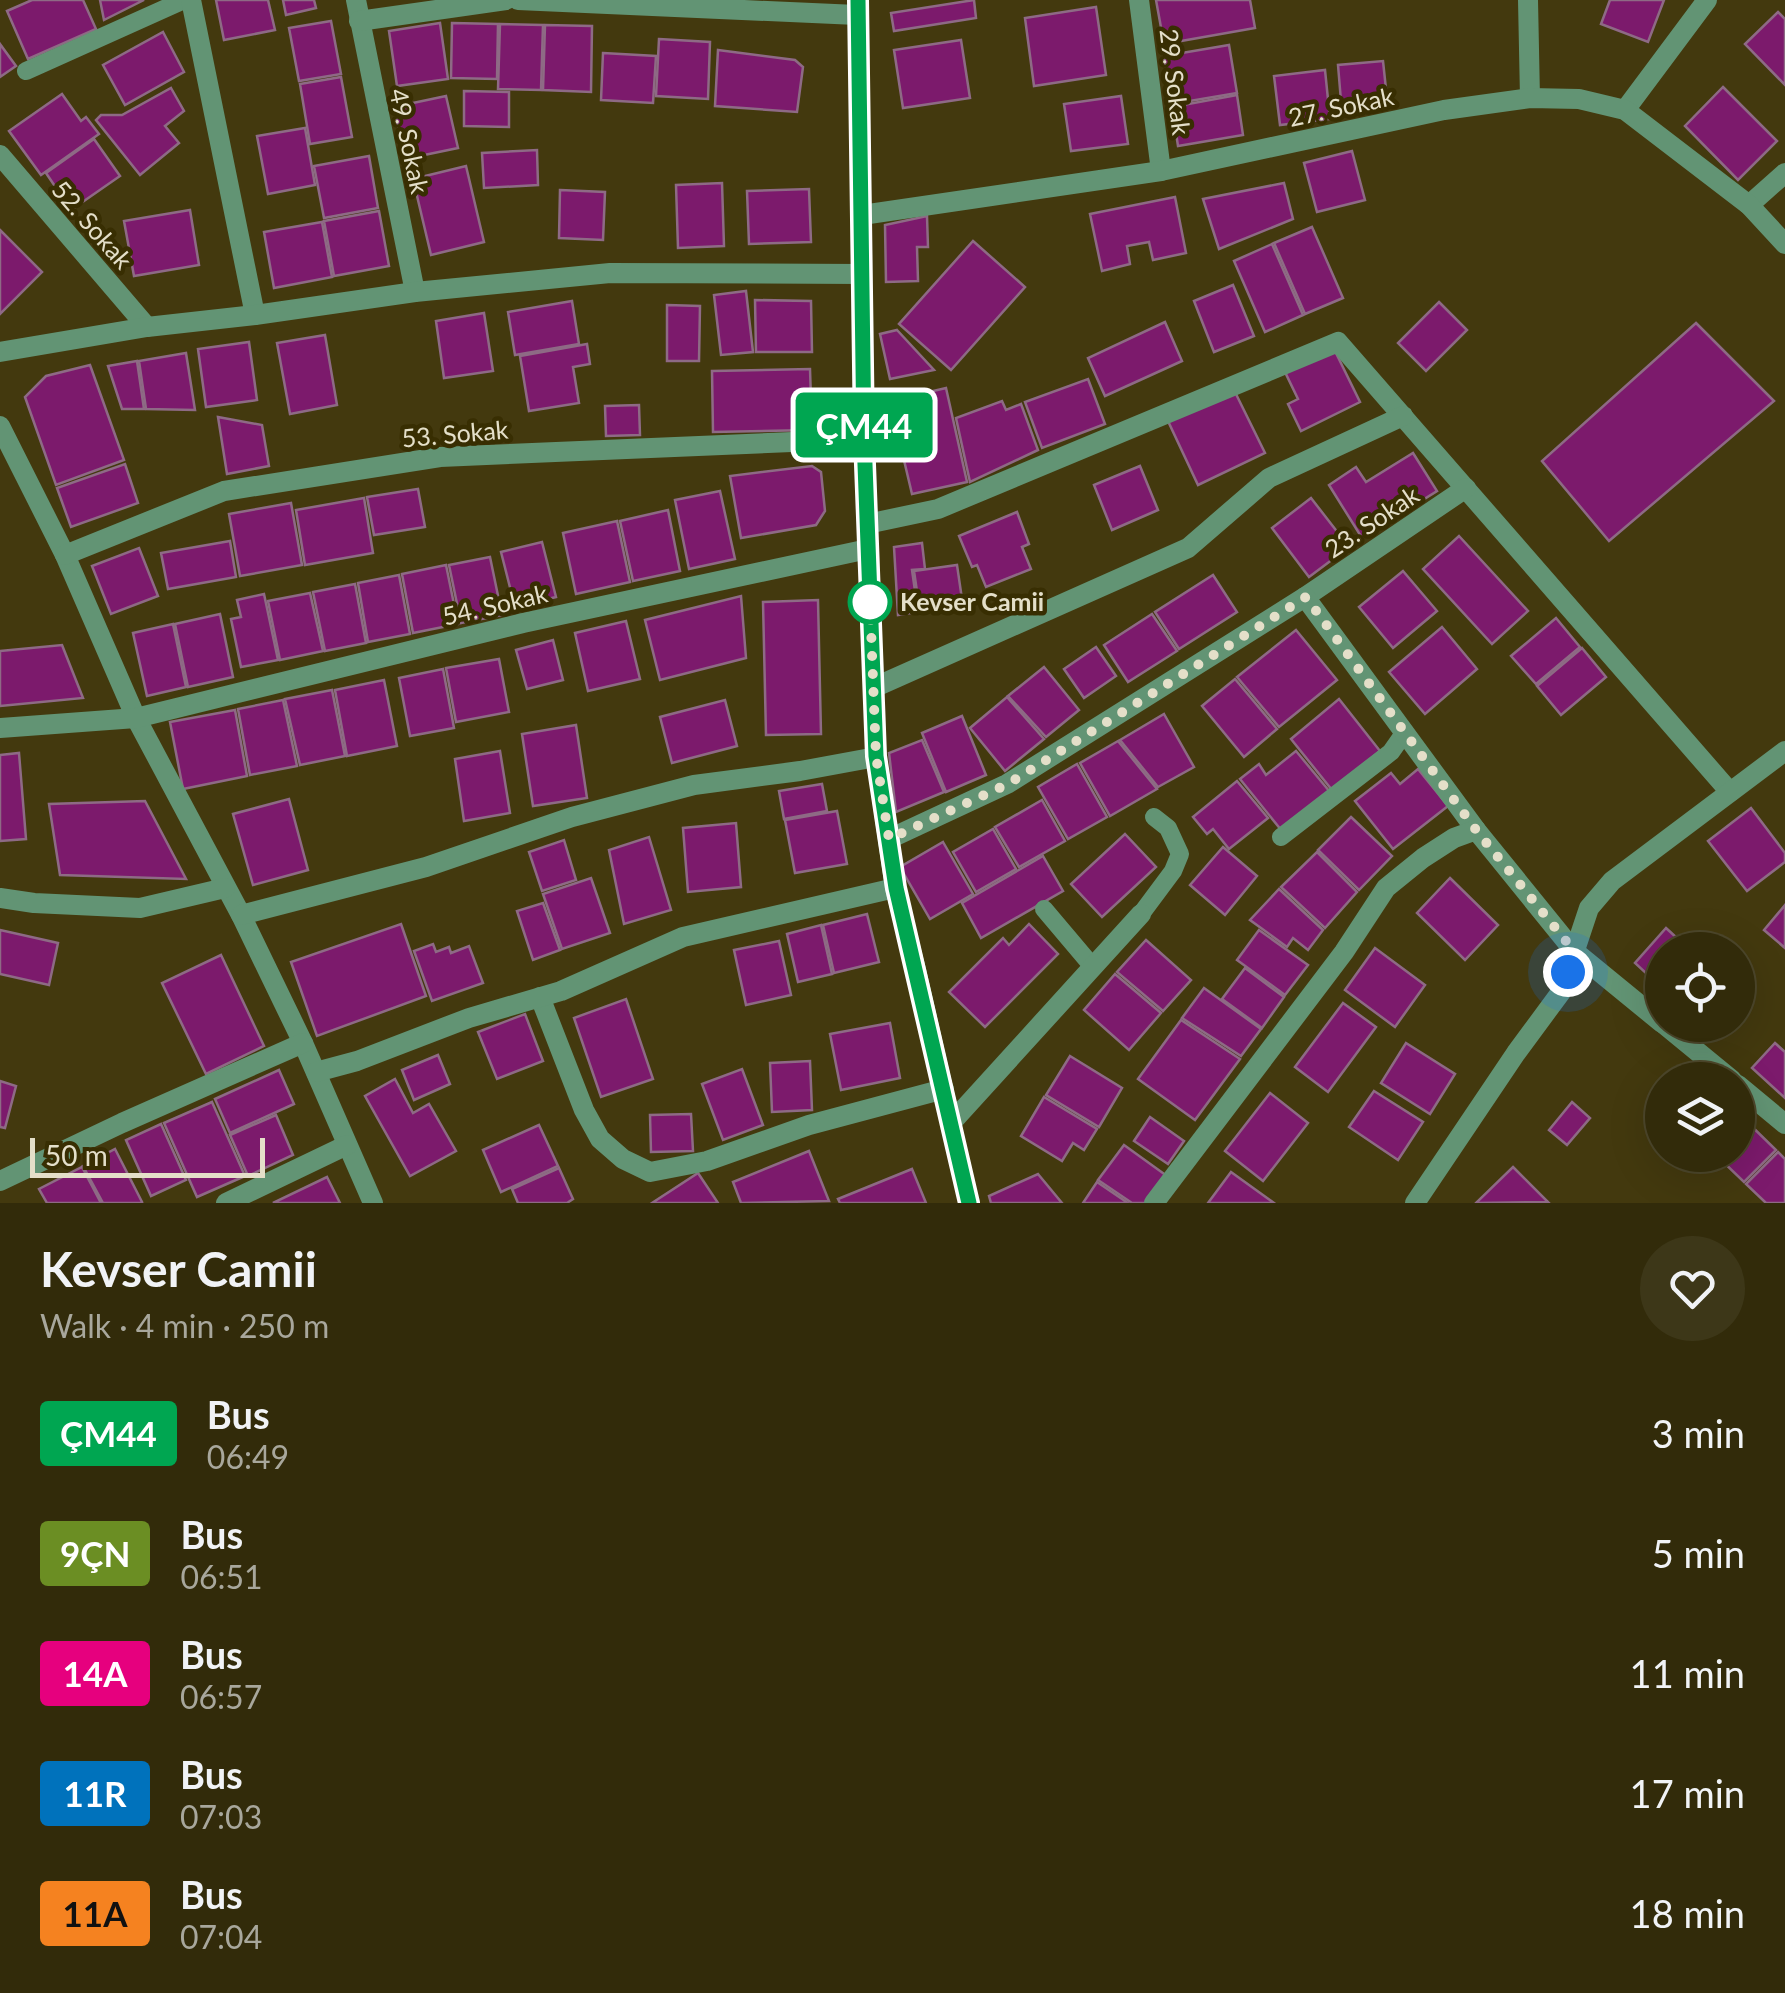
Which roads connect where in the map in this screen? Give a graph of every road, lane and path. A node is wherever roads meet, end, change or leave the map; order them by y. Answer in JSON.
{"nodes":[{"id":1,"x":188,"y":0,"type":"edge"},
{"id":2,"x":506,"y":0,"type":"edge"},
{"id":3,"x":518,"y":0,"type":"edge"},
{"id":4,"x":1139,"y":0,"type":"edge"},
{"id":5,"x":1528,"y":0,"type":"edge"},
{"id":6,"x":1707,"y":0,"type":"edge"},
{"id":7,"x":858,"y":8,"type":"edge"},
{"id":8,"x":357,"y":10,"type":"edge"},
{"id":9,"x":26,"y":71,"type":"dead end"},
{"id":10,"x":1530,"y":98,"type":"junction"},
{"id":11,"x":1626,"y":110,"type":"junction"},
{"id":12,"x":0,"y":155,"type":"edge"},
{"id":13,"x":1162,"y":171,"type":"junction"},
{"id":14,"x":1785,"y":173,"type":"edge"},
{"id":15,"x":1748,"y":205,"type":"junction"},
{"id":16,"x":862,"y":215,"type":"junction"},
{"id":17,"x":1785,"y":244,"type":"edge"},
{"id":18,"x":862,"y":274,"type":"junction"},
{"id":19,"x":415,"y":292,"type":"junction"},
{"id":20,"x":255,"y":315,"type":"junction"},
{"id":21,"x":147,"y":327,"type":"junction"},
{"id":22,"x":0,"y":352,"type":"edge"},
{"id":23,"x":1403,"y":416,"type":"junction"},
{"id":24,"x":0,"y":426,"type":"edge"},
{"id":25,"x":864,"y":438,"type":"junction"},
{"id":26,"x":1466,"y":488,"type":"junction"},
{"id":27,"x":867,"y":524,"type":"junction"},
{"id":28,"x":868,"y":549,"type":"junction"},
{"id":29,"x":65,"y":556,"type":"junction"},
{"id":30,"x":1306,"y":597,"type":"junction"},
{"id":31,"x":873,"y":688,"type":"junction"},
{"id":32,"x":136,"y":718,"type":"junction"},
{"id":33,"x":0,"y":728,"type":"edge"},
{"id":34,"x":1405,"y":732,"type":"junction"},
{"id":35,"x":1785,"y":750,"type":"edge"},
{"id":36,"x":876,"y":756,"type":"junction"},
{"id":37,"x":1730,"y":792,"type":"junction"},
{"id":38,"x":1154,"y":817,"type":"dead end"},
{"id":39,"x":1476,"y":830,"type":"junction"},
{"id":40,"x":1281,"y":837,"type":"dead end"},
{"id":41,"x":889,"y":839,"type":"junction"},
{"id":42,"x":226,"y":888,"type":"junction"},
{"id":43,"x":896,"y":888,"type":"junction"},
{"id":44,"x":0,"y":898,"type":"edge"},
{"id":45,"x":1044,"y":910,"type":"dead end"},
{"id":46,"x":1141,"y":914,"type":"joint"},
{"id":47,"x":241,"y":915,"type":"junction"},
{"id":48,"x":1574,"y":951,"type":"junction"},
{"id":49,"x":1093,"y":967,"type":"junction"},
{"id":50,"x":540,"y":996,"type":"junction"},
{"id":51,"x":1645,"y":1009,"type":"edge"},
{"id":52,"x":1686,"y":1042,"type":"edge"},
{"id":53,"x":303,"y":1043,"type":"junction"},
{"id":54,"x":1711,"y":1062,"type":"edge"},
{"id":55,"x":316,"y":1072,"type":"junction"},
{"id":56,"x":944,"y":1089,"type":"junction"},
{"id":57,"x":1755,"y":1099,"type":"edge"},
{"id":58,"x":952,"y":1123,"type":"junction"},
{"id":59,"x":1785,"y":1124,"type":"edge"},
{"id":60,"x":347,"y":1145,"type":"junction"},
{"id":61,"x":0,"y":1181,"type":"edge"},
{"id":62,"x":226,"y":1203,"type":"edge"},
{"id":63,"x":373,"y":1203,"type":"edge"},
{"id":64,"x":968,"y":1203,"type":"edge"},
{"id":65,"x":1154,"y":1203,"type":"edge"},
{"id":66,"x":1415,"y":1203,"type":"edge"}],
"edges":[{"from":1,"to":9,"type":"lane"},
{"from":1,"to":20,"type":"street"},
{"from":2,"to":8,"type":"street"},
{"from":3,"to":7,"type":"street"},
{"from":4,"to":13,"type":"street","name":"29. Sokak"},
{"from":5,"to":10,"type":"street"},
{"from":6,"to":11,"type":"street"},
{"from":7,"to":16,"type":"main road"},
{"from":8,"to":19,"type":"street","name":"49. Sokak"},
{"from":10,"to":11,"type":"street","name":"27. Sokak"},
{"from":10,"to":13,"type":"street","name":"27. Sokak"},
{"from":11,"to":15,"type":"street","name":"27. Sokak"},
{"from":12,"to":21,"type":"street","name":"52. Sokak"},
{"from":13,"to":16,"type":"street","name":"27. Sokak"},
{"from":14,"to":15,"type":"street"},
{"from":15,"to":17,"type":"street","name":"27. Sokak"},
{"from":16,"to":18,"type":"main road"},
{"from":18,"to":19,"type":"street"},
{"from":18,"to":25,"type":"main road"},
{"from":19,"to":20,"type":"street"},
{"from":20,"to":21,"type":"street"},
{"from":21,"to":22,"type":"street"},
{"from":23,"to":26,"type":"street"},
{"from":23,"to":27,"type":"street"},
{"from":23,"to":31,"type":"street"},
{"from":24,"to":29,"type":"street"},
{"from":25,"to":27,"type":"main road"},
{"from":25,"to":29,"type":"street","name":"53. Sokak"},
{"from":26,"to":30,"type":"street","name":"23. Sokak"},
{"from":26,"to":37,"type":"street"},
{"from":27,"to":28,"type":"main road"},
{"from":28,"to":31,"type":"main road"},
{"from":28,"to":32,"type":"street","name":"54. Sokak"},
{"from":29,"to":32,"type":"street"},
{"from":30,"to":34,"type":"street"},
{"from":30,"to":41,"type":"street","name":"23. Sokak"},
{"from":31,"to":36,"type":"main road"},
{"from":32,"to":33,"type":"street","name":"54. Sokak"},
{"from":32,"to":42,"type":"street"},
{"from":34,"to":39,"type":"street"},
{"from":34,"to":40,"type":"lane"},
{"from":35,"to":37,"type":"street"},
{"from":36,"to":41,"type":"main road"},
{"from":36,"to":47,"type":"street"},
{"from":37,"to":48,"type":"street"},
{"from":38,"to":46,"type":"lane"},
{"from":39,"to":48,"type":"street"},
{"from":39,"to":65,"type":"street"},
{"from":41,"to":43,"type":"main road"},
{"from":42,"to":44,"type":"street"},
{"from":42,"to":47,"type":"street"},
{"from":43,"to":50,"type":"street"},
{"from":43,"to":56,"type":"main road"},
{"from":45,"to":49,"type":"lane"},
{"from":46,"to":49,"type":"street"},
{"from":47,"to":53,"type":"street"},
{"from":48,"to":51,"type":"street"},
{"from":48,"to":66,"type":"street"},
{"from":49,"to":58,"type":"street"},
{"from":50,"to":55,"type":"street"},
{"from":50,"to":56,"type":"street"},
{"from":52,"to":54,"type":"street"},
{"from":53,"to":55,"type":"street"},
{"from":53,"to":61,"type":"street"},
{"from":55,"to":60,"type":"street"},
{"from":56,"to":58,"type":"main road"},
{"from":57,"to":59,"type":"street"},
{"from":58,"to":64,"type":"main road"},
{"from":60,"to":62,"type":"street"},
{"from":60,"to":63,"type":"street"}]}
